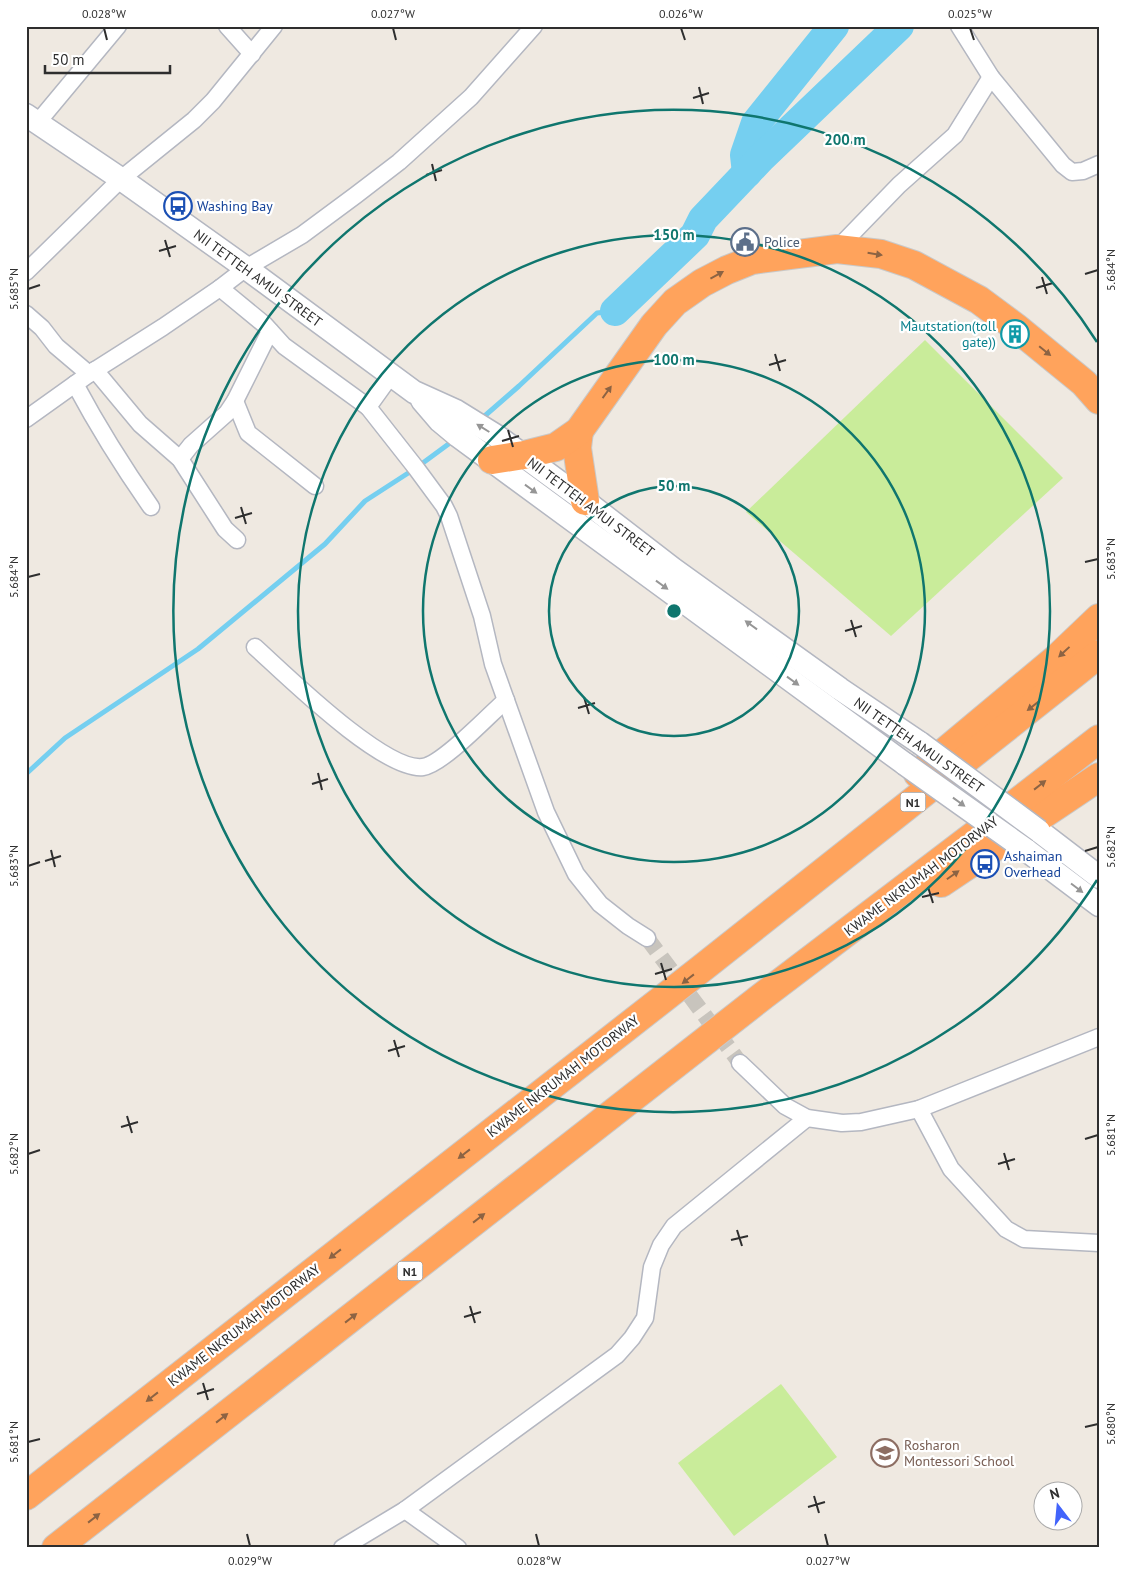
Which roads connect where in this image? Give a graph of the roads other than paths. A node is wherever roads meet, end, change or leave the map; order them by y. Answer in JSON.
{"nodes":[{"id":1,"x":118,"y":26,"type":"edge"},
{"id":2,"x":228,"y":26,"type":"edge"},
{"id":3,"x":274,"y":26,"type":"edge"},
{"id":4,"x":534,"y":26,"type":"edge"},
{"id":5,"x":959,"y":26,"type":"edge"},
{"id":6,"x":252,"y":54,"type":"junction"},
{"id":7,"x":991,"y":77,"type":"junction"},
{"id":8,"x":32,"y":119,"type":"edge"},
{"id":9,"x":1099,"y":164,"type":"edge"},
{"id":10,"x":122,"y":179,"type":"junction"},
{"id":11,"x":837,"y":249,"type":"junction"},
{"id":12,"x":246,"y":268,"type":"junction"},
{"id":13,"x":26,"y":272,"type":"edge"},
{"id":14,"x":220,"y":288,"type":"junction"},
{"id":15,"x":26,"y":314,"type":"edge"},
{"id":16,"x":270,"y":331,"type":"junction"},
{"id":17,"x":92,"y":372,"type":"junction"},
{"id":18,"x":391,"y":375,"type":"junction"},
{"id":19,"x":74,"y":384,"type":"junction"},
{"id":20,"x":414,"y":392,"type":"junction"},
{"id":21,"x":235,"y":400,"type":"junction"},
{"id":22,"x":1099,"y":400,"type":"edge"},
{"id":23,"x":368,"y":407,"type":"junction"},
{"id":24,"x":26,"y":419,"type":"edge"},
{"id":25,"x":579,"y":431,"type":"junction"},
{"id":26,"x":524,"y":455,"type":"junction"},
{"id":27,"x":180,"y":459,"type":"junction"},
{"id":28,"x":492,"y":460,"type":"junction"},
{"id":29,"x":315,"y":486,"type":"dead end"},
{"id":30,"x":585,"y":500,"type":"junction"},
{"id":31,"x":151,"y":508,"type":"dead end"},
{"id":32,"x":237,"y":540,"type":"dead end"},
{"id":33,"x":1099,"y":618,"type":"edge"},
{"id":34,"x":255,"y":647,"type":"dead end"},
{"id":35,"x":1099,"y":654,"type":"edge"},
{"id":36,"x":506,"y":700,"type":"junction"},
{"id":37,"x":1099,"y":739,"type":"edge"},
{"id":38,"x":1099,"y":777,"type":"edge"},
{"id":39,"x":1099,"y":878,"type":"edge"},
{"id":40,"x":1099,"y":905,"type":"edge"},
{"id":41,"x":647,"y":938,"type":"tunnel mouth"},
{"id":42,"x":727,"y":949,"type":"junction"},
{"id":43,"x":764,"y":994,"type":"junction"},
{"id":44,"x":1099,"y":1036,"type":"edge"},
{"id":45,"x":740,"y":1063,"type":"tunnel mouth"},
{"id":46,"x":919,"y":1109,"type":"junction"},
{"id":47,"x":807,"y":1118,"type":"junction"},
{"id":48,"x":1099,"y":1244,"type":"edge"},
{"id":49,"x":26,"y":1496,"type":"edge"},
{"id":50,"x":405,"y":1510,"type":"junction"},
{"id":51,"x":56,"y":1548,"type":"edge"},
{"id":52,"x":342,"y":1548,"type":"edge"},
{"id":53,"x":458,"y":1548,"type":"edge"}],
"edges":[{"from":1,"to":8,"type":"street"},
{"from":2,"to":6,"type":"street"},
{"from":3,"to":6,"type":"street"},
{"from":4,"to":12,"type":"street"},
{"from":5,"to":7,"type":"street"},
{"from":6,"to":10,"type":"street"},
{"from":7,"to":9,"type":"street"},
{"from":7,"to":11,"type":"street"},
{"from":8,"to":10,"type":"main road","name":"NII TETTEH AMUI STREET"},
{"from":10,"to":12,"type":"main road","name":"NII TETTEH AMUI STREET"},
{"from":10,"to":13,"type":"street"},
{"from":11,"to":22,"type":"highway","one_way":true},
{"from":25,"to":11,"type":"highway","one_way":true},
{"from":12,"to":14,"type":"street"},
{"from":12,"to":18,"type":"main road","name":"NII TETTEH AMUI STREET"},
{"from":14,"to":16,"type":"street"},
{"from":14,"to":17,"type":"street"},
{"from":15,"to":17,"type":"street"},
{"from":16,"to":21,"type":"street"},
{"from":16,"to":23,"type":"street"},
{"from":17,"to":19,"type":"street"},
{"from":17,"to":27,"type":"street"},
{"from":18,"to":20,"type":"main road","name":"NII TETTEH AMUI STREET"},
{"from":18,"to":23,"type":"street"},
{"from":19,"to":24,"type":"street"},
{"from":19,"to":31,"type":"street"},
{"from":26,"to":20,"type":"main road","name":"NII TETTEH AMUI STREET","one_way":true},
{"from":20,"to":28,"type":"main road"},
{"from":21,"to":27,"type":"street"},
{"from":21,"to":29,"type":"street"},
{"from":23,"to":36,"type":"street"},
{"from":25,"to":26,"type":"highway"},
{"from":25,"to":30,"type":"highway"},
{"from":26,"to":28,"type":"highway"},
{"from":26,"to":30,"type":"main road","name":"NII TETTEH AMUI STREET"},
{"from":27,"to":32,"type":"street"},
{"from":28,"to":40,"type":"main road","one_way":true,"bridge":true},
{"from":39,"to":30,"type":"main road","name":"NII TETTEH AMUI STREET","one_way":true,"bridge":true},
{"from":33,"to":42,"type":"highway","one_way":true},
{"from":34,"to":36,"type":"street"},
{"from":35,"to":42,"type":"highway","name":"KWAME NKRUMAH MOTORWAY","number":"N1","one_way":true},
{"from":36,"to":41,"type":"street"},
{"from":43,"to":37,"type":"highway","name":"KWAME NKRUMAH MOTORWAY","number":"N1","one_way":true},
{"from":43,"to":38,"type":"highway","one_way":true},
{"from":42,"to":49,"type":"highway","name":"KWAME NKRUMAH MOTORWAY","number":"N1","one_way":true},
{"from":51,"to":43,"type":"highway","name":"KWAME NKRUMAH MOTORWAY","number":"N1","one_way":true},
{"from":44,"to":46,"type":"street"},
{"from":45,"to":47,"type":"street"},
{"from":46,"to":47,"type":"street"},
{"from":46,"to":48,"type":"street"},
{"from":47,"to":50,"type":"street"},
{"from":50,"to":52,"type":"street"},
{"from":50,"to":53,"type":"street"}]}
